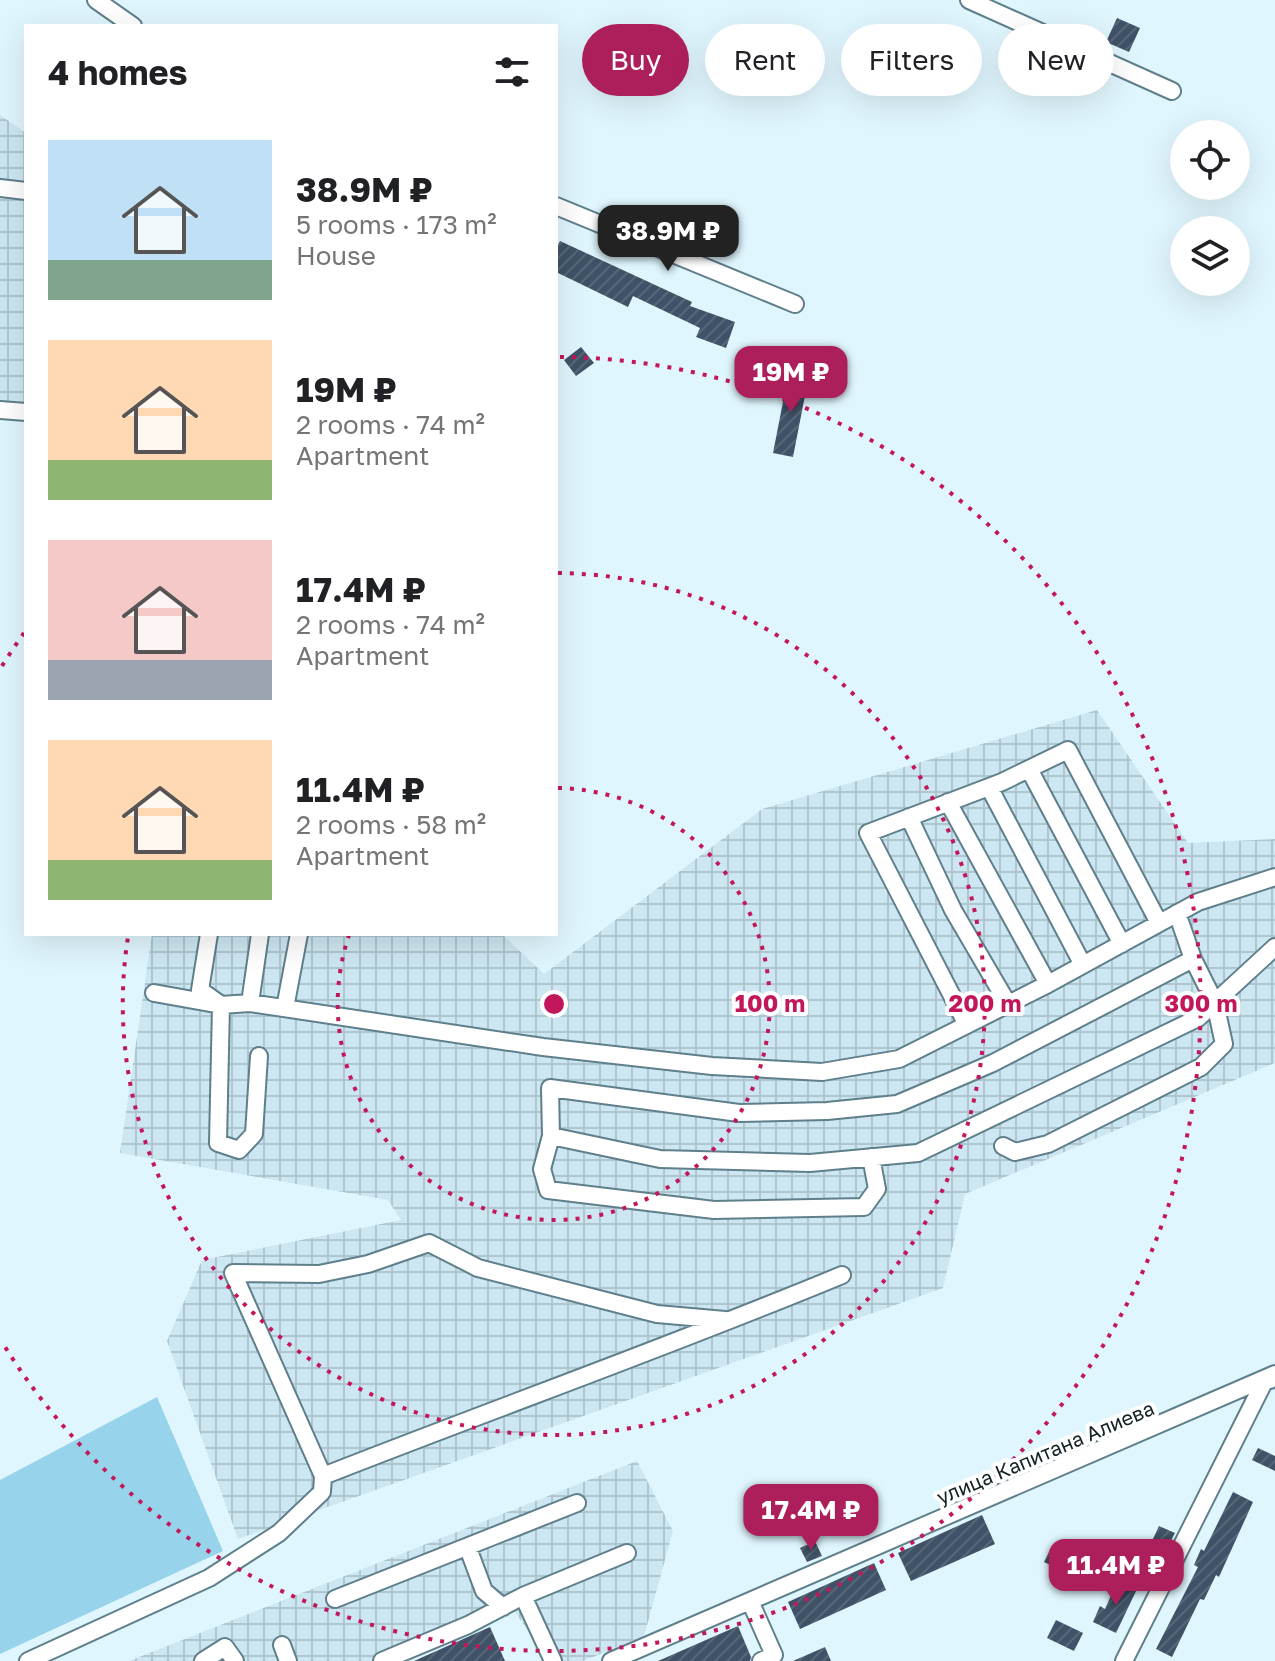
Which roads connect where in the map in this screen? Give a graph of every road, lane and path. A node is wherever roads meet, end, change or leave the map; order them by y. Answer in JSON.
{"nodes":[{"id":1,"x":96,"y":0,"type":"edge"},
{"id":2,"x":969,"y":0,"type":"edge"},
{"id":3,"x":130,"y":24,"type":"edge"},
{"id":4,"x":1172,"y":91,"type":"dead end"},
{"id":5,"x":0,"y":188,"type":"edge"},
{"id":6,"x":24,"y":191,"type":"edge"},
{"id":7,"x":558,"y":207,"type":"edge"},
{"id":8,"x":795,"y":304,"type":"dead end"},
{"id":9,"x":0,"y":410,"type":"edge"},
{"id":10,"x":24,"y":412,"type":"edge"},
{"id":11,"x":1029,"y":769,"type":"junction"},
{"id":12,"x":989,"y":787,"type":"junction"},
{"id":13,"x":948,"y":802,"type":"junction"},
{"id":14,"x":909,"y":817,"type":"junction"},
{"id":15,"x":1275,"y":877,"type":"edge"},
{"id":16,"x":1177,"y":913,"type":"junction"},
{"id":17,"x":1159,"y":923,"type":"junction"},
{"id":18,"x":209,"y":936,"type":"edge"},
{"id":19,"x":260,"y":936,"type":"edge"},
{"id":20,"x":299,"y":936,"type":"edge"},
{"id":21,"x":1122,"y":944,"type":"junction"},
{"id":22,"x":1275,"y":947,"type":"edge"},
{"id":23,"x":1193,"y":959,"type":"junction"},
{"id":24,"x":1083,"y":965,"type":"junction"},
{"id":25,"x":1048,"y":984,"type":"junction"},
{"id":26,"x":154,"y":993,"type":"dead end"},
{"id":27,"x":250,"y":1003,"type":"junction"},
{"id":28,"x":1215,"y":1003,"type":"junction"},
{"id":29,"x":1008,"y":1004,"type":"junction"},
{"id":30,"x":221,"y":1005,"type":"junction"},
{"id":31,"x":285,"y":1008,"type":"junction"},
{"id":32,"x":967,"y":1025,"type":"junction"},
{"id":33,"x":259,"y":1056,"type":"dead end"},
{"id":34,"x":551,"y":1136,"type":"junction"},
{"id":35,"x":1003,"y":1146,"type":"dead end"},
{"id":36,"x":871,"y":1157,"type":"junction"},
{"id":37,"x":842,"y":1275,"type":"dead end"},
{"id":38,"x":732,"y":1321,"type":"junction"},
{"id":39,"x":1272,"y":1378,"type":"edge"},
{"id":40,"x":323,"y":1476,"type":"junction"},
{"id":41,"x":577,"y":1503,"type":"dead end"},
{"id":42,"x":468,"y":1548,"type":"junction"},
{"id":43,"x":627,"y":1553,"type":"dead end"},
{"id":44,"x":523,"y":1596,"type":"junction"},
{"id":45,"x":335,"y":1599,"type":"dead end"},
{"id":46,"x":750,"y":1601,"type":"junction"},
{"id":47,"x":503,"y":1607,"type":"junction"},
{"id":48,"x":28,"y":1661,"type":"edge"},
{"id":49,"x":203,"y":1661,"type":"edge"},
{"id":50,"x":235,"y":1661,"type":"edge"},
{"id":51,"x":382,"y":1661,"type":"edge"},
{"id":52,"x":553,"y":1661,"type":"edge"},
{"id":53,"x":611,"y":1661,"type":"edge"},
{"id":54,"x":761,"y":1661,"type":"edge"},
{"id":55,"x":1124,"y":1661,"type":"edge"}],
"edges":[{"from":1,"to":3,"type":"street"},
{"from":2,"to":4,"type":"street"},
{"from":5,"to":6,"type":"street"},
{"from":7,"to":8,"type":"street"},
{"from":9,"to":10,"type":"street"},
{"from":11,"to":12,"type":"street"},
{"from":11,"to":17,"type":"street"},
{"from":11,"to":21,"type":"street"},
{"from":12,"to":13,"type":"street"},
{"from":12,"to":24,"type":"street"},
{"from":13,"to":14,"type":"street"},
{"from":13,"to":25,"type":"street"},
{"from":14,"to":29,"type":"street"},
{"from":14,"to":32,"type":"street"},
{"from":15,"to":16,"type":"street"},
{"from":16,"to":17,"type":"street"},
{"from":16,"to":23,"type":"street"},
{"from":17,"to":21,"type":"street"},
{"from":18,"to":30,"type":"street"},
{"from":19,"to":27,"type":"street"},
{"from":20,"to":31,"type":"street"},
{"from":21,"to":24,"type":"street"},
{"from":22,"to":28,"type":"street"},
{"from":23,"to":28,"type":"street"},
{"from":23,"to":34,"type":"street"},
{"from":24,"to":25,"type":"street"},
{"from":25,"to":29,"type":"street"},
{"from":26,"to":30,"type":"street"},
{"from":27,"to":30,"type":"street"},
{"from":27,"to":31,"type":"street"},
{"from":28,"to":35,"type":"street"},
{"from":28,"to":36,"type":"street"},
{"from":29,"to":32,"type":"street"},
{"from":30,"to":33,"type":"street"},
{"from":31,"to":32,"type":"street"},
{"from":34,"to":36,"type":"street"},
{"from":34,"to":36,"type":"street"},
{"from":37,"to":38,"type":"street"},
{"from":38,"to":40,"type":"street"},
{"from":38,"to":40,"type":"street"},
{"from":39,"to":46,"type":"street","name":"улица Капитана Алиева"},
{"from":39,"to":55,"type":"street"},
{"from":40,"to":48,"type":"street"},
{"from":41,"to":42,"type":"street"},
{"from":42,"to":45,"type":"street"},
{"from":42,"to":47,"type":"street"},
{"from":43,"to":44,"type":"street"},
{"from":44,"to":47,"type":"street"},
{"from":44,"to":52,"type":"street"},
{"from":46,"to":53,"type":"street","name":"улица Капитана Алиева"},
{"from":46,"to":54,"type":"street"},
{"from":47,"to":51,"type":"street"},
{"from":49,"to":50,"type":"street"}]}
